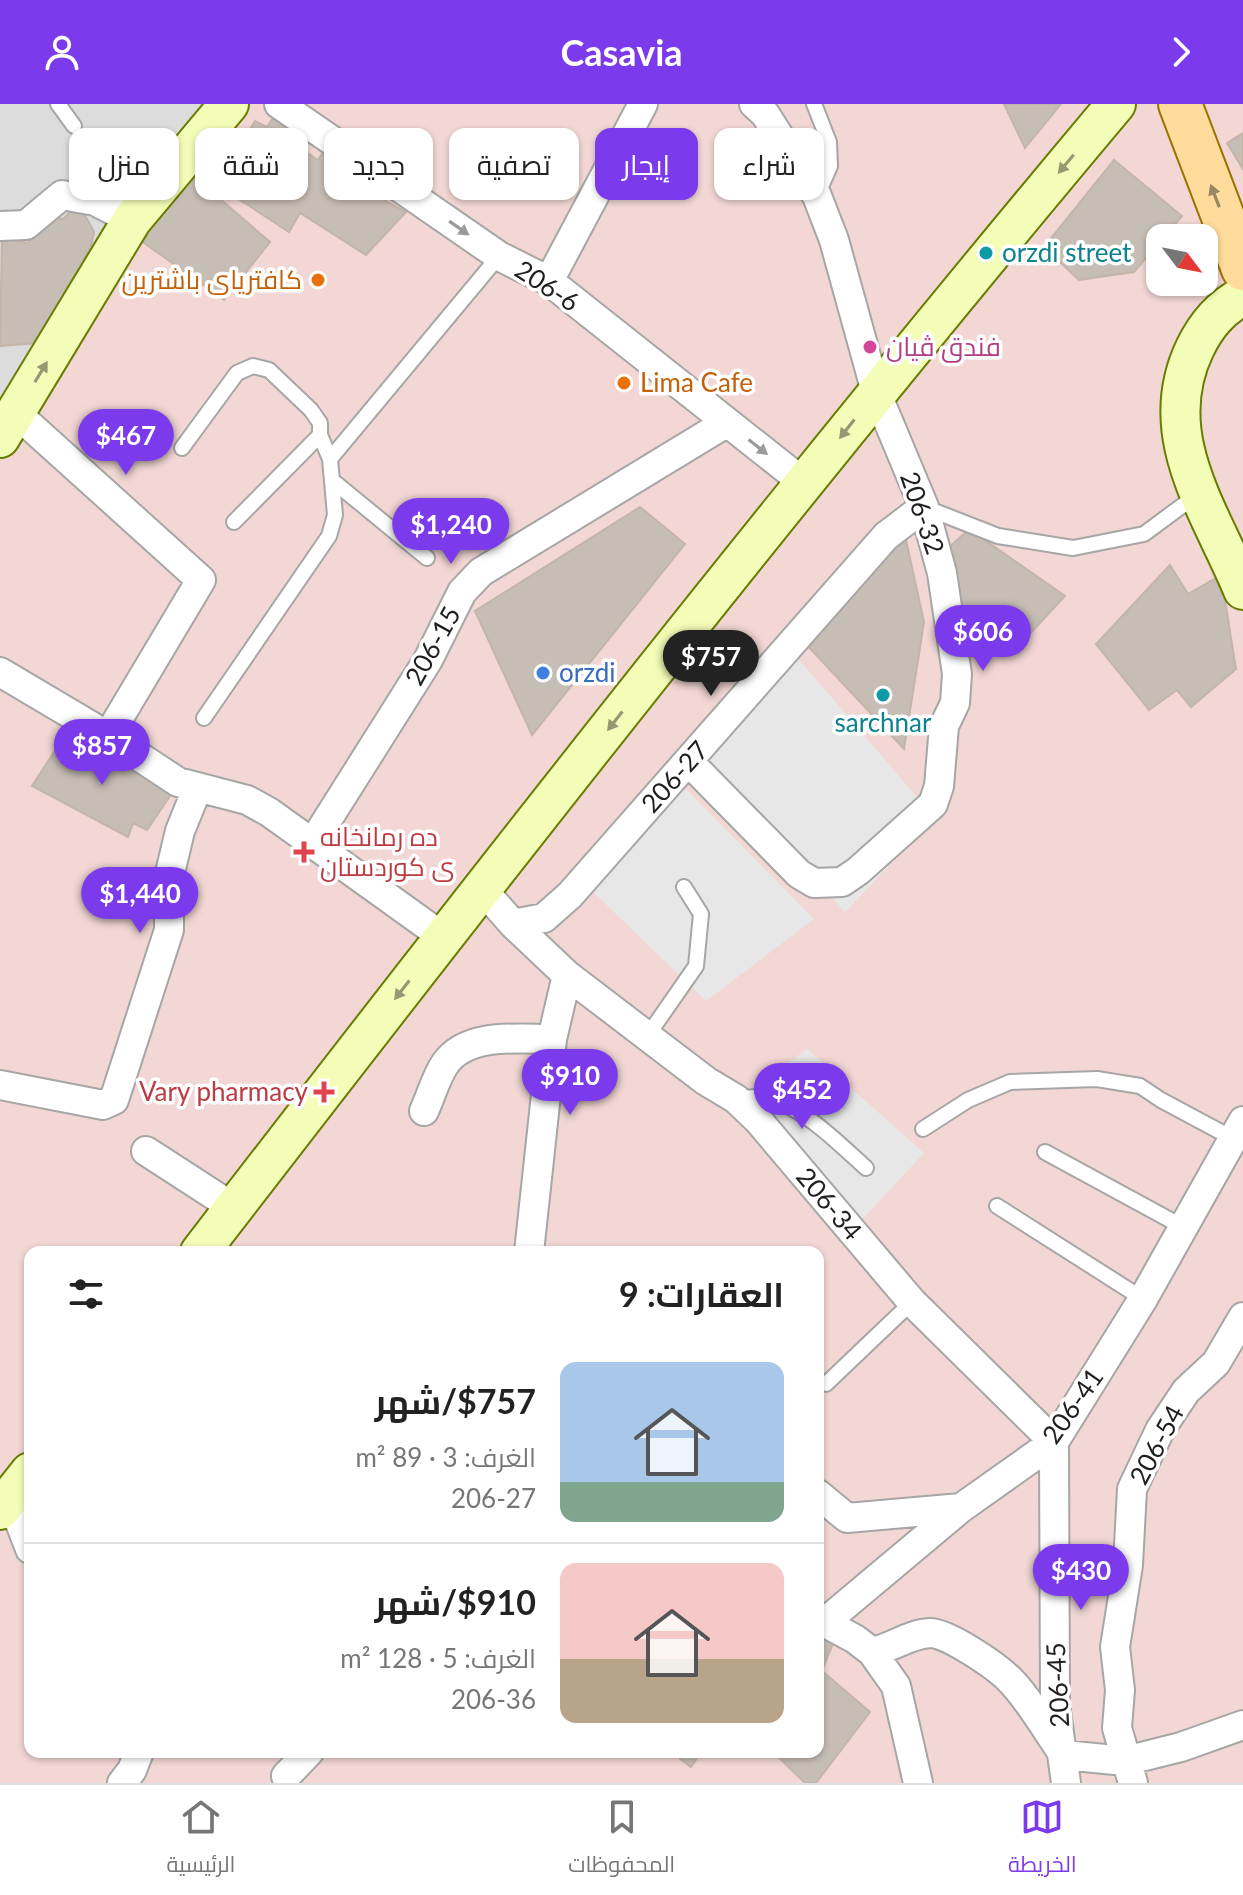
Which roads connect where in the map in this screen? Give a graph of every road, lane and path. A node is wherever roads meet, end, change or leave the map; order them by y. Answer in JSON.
{"nodes":[{"id":1,"x":58,"y":104,"type":"edge"},
{"id":2,"x":229,"y":104,"type":"edge"},
{"id":3,"x":279,"y":104,"type":"edge"},
{"id":4,"x":643,"y":104,"type":"edge"},
{"id":5,"x":754,"y":104,"type":"edge"},
{"id":6,"x":814,"y":104,"type":"edge"},
{"id":7,"x":1116,"y":104,"type":"edge"},
{"id":8,"x":1180,"y":104,"type":"edge"},
{"id":9,"x":74,"y":126,"type":"dead end"},
{"id":10,"x":774,"y":128,"type":"edge"},
{"id":11,"x":823,"y":128,"type":"edge"},
{"id":12,"x":824,"y":129,"type":"edge"},
{"id":13,"x":824,"y":180,"type":"edge"},
{"id":14,"x":819,"y":200,"type":"edge"},
{"id":15,"x":132,"y":220,"type":"junction"},
{"id":16,"x":0,"y":226,"type":"edge"},
{"id":17,"x":499,"y":256,"type":"junction"},
{"id":18,"x":1243,"y":269,"type":"edge"},
{"id":19,"x":549,"y":281,"type":"junction"},
{"id":20,"x":1243,"y":296,"type":"edge"},
{"id":21,"x":876,"y":392,"type":"junction"},
{"id":22,"x":726,"y":423,"type":"junction"},
{"id":23,"x":8,"y":426,"type":"edge"},
{"id":24,"x":320,"y":435,"type":"junction"},
{"id":25,"x":182,"y":448,"type":"dead end"},
{"id":26,"x":330,"y":459,"type":"junction"},
{"id":27,"x":333,"y":481,"type":"junction"},
{"id":28,"x":804,"y":483,"type":"junction"},
{"id":29,"x":1198,"y":494,"type":"junction"},
{"id":30,"x":924,"y":507,"type":"junction"},
{"id":31,"x":234,"y":522,"type":"dead end"},
{"id":32,"x":427,"y":558,"type":"dead end"},
{"id":33,"x":1243,"y":590,"type":"edge"},
{"id":34,"x":0,"y":672,"type":"edge"},
{"id":35,"x":204,"y":718,"type":"dead end"},
{"id":36,"x":108,"y":736,"type":"junction"},
{"id":37,"x":689,"y":762,"type":"junction"},
{"id":38,"x":197,"y":789,"type":"junction"},
{"id":39,"x":312,"y":844,"type":"junction"},
{"id":40,"x":684,"y":887,"type":"dead end"},
{"id":41,"x":482,"y":889,"type":"junction"},
{"id":42,"x":513,"y":924,"type":"junction"},
{"id":43,"x":443,"y":937,"type":"junction"},
{"id":44,"x":567,"y":975,"type":"junction"},
{"id":45,"x":648,"y":1035,"type":"junction"},
{"id":46,"x":552,"y":1039,"type":"junction"},
{"id":47,"x":0,"y":1085,"type":"edge"},
{"id":48,"x":736,"y":1099,"type":"junction"},
{"id":49,"x":424,"y":1111,"type":"dead end"},
{"id":50,"x":923,"y":1129,"type":"dead end"},
{"id":51,"x":1238,"y":1130,"type":"edge"},
{"id":52,"x":146,"y":1151,"type":"dead end"},
{"id":53,"x":1045,"y":1152,"type":"dead end"},
{"id":54,"x":866,"y":1168,"type":"dead end"},
{"id":55,"x":997,"y":1206,"type":"dead end"},
{"id":56,"x":234,"y":1208,"type":"junction"},
{"id":57,"x":1183,"y":1227,"type":"junction"},
{"id":58,"x":205,"y":1246,"type":"edge"},
{"id":59,"x":530,"y":1246,"type":"edge"},
{"id":60,"x":1143,"y":1299,"type":"junction"},
{"id":61,"x":912,"y":1302,"type":"junction"},
{"id":62,"x":1243,"y":1317,"type":"edge"},
{"id":63,"x":826,"y":1384,"type":"dead end"},
{"id":64,"x":1054,"y":1442,"type":"junction"},
{"id":65,"x":13,"y":1493,"type":"edge"},
{"id":66,"x":824,"y":1499,"type":"edge"},
{"id":67,"x":961,"y":1508,"type":"junction"},
{"id":68,"x":24,"y":1529,"type":"edge"},
{"id":69,"x":824,"y":1619,"type":"edge"},
{"id":70,"x":824,"y":1622,"type":"edge"},
{"id":71,"x":872,"y":1652,"type":"junction"},
{"id":72,"x":1243,"y":1725,"type":"edge"},
{"id":73,"x":1064,"y":1755,"type":"junction"},
{"id":74,"x":137,"y":1758,"type":"edge"},
{"id":75,"x":304,"y":1758,"type":"edge"},
{"id":76,"x":1129,"y":1772,"type":"edge"},
{"id":77,"x":287,"y":1781,"type":"edge"},
{"id":78,"x":122,"y":1783,"type":"edge"},
{"id":79,"x":918,"y":1783,"type":"edge"},
{"id":80,"x":1066,"y":1783,"type":"edge"}],
"edges":[{"from":1,"to":9,"type":"lane"},
{"from":2,"to":15,"type":"main road"},
{"from":3,"to":17,"type":"street","name":"206-6","one_way":true},
{"from":4,"to":19,"type":"street"},
{"from":5,"to":10,"type":"street","name":"206-32"},
{"from":6,"to":11,"type":"lane"},
{"from":7,"to":21,"type":"main road","one_way":true},
{"from":18,"to":8,"type":"main road","one_way":true},
{"from":12,"to":13,"type":"lane"},
{"from":14,"to":21,"type":"street","name":"206-32"},
{"from":15,"to":16,"type":"street"},
{"from":23,"to":15,"type":"main road","one_way":true},
{"from":17,"to":19,"type":"street","name":"206-6"},
{"from":17,"to":26,"type":"lane"},
{"from":19,"to":22,"type":"street","name":"206-6"},
{"from":20,"to":29,"type":"main road"},
{"from":21,"to":28,"type":"main road","one_way":true},
{"from":21,"to":30,"type":"street","name":"206-32"},
{"from":22,"to":28,"type":"street","name":"206-6","one_way":true},
{"from":22,"to":39,"type":"street","name":"206-15"},
{"from":23,"to":36,"type":"street"},
{"from":24,"to":25,"type":"lane"},
{"from":24,"to":26,"type":"lane"},
{"from":24,"to":31,"type":"lane"},
{"from":26,"to":27,"type":"lane"},
{"from":27,"to":32,"type":"lane"},
{"from":27,"to":35,"type":"lane"},
{"from":28,"to":41,"type":"main road","one_way":true},
{"from":29,"to":30,"type":"lane"},
{"from":29,"to":33,"type":"main road"},
{"from":30,"to":37,"type":"street","name":"206-27"},
{"from":30,"to":37,"type":"street","name":"206-32"},
{"from":34,"to":36,"type":"street"},
{"from":36,"to":38,"type":"street"},
{"from":37,"to":42,"type":"street","name":"206-27"},
{"from":38,"to":39,"type":"street"},
{"from":38,"to":47,"type":"street"},
{"from":39,"to":43,"type":"street"},
{"from":40,"to":45,"type":"lane"},
{"from":41,"to":42,"type":"street","name":"206-34"},
{"from":41,"to":43,"type":"main road"},
{"from":42,"to":44,"type":"street","name":"206-34"},
{"from":43,"to":56,"type":"main road","one_way":true},
{"from":44,"to":45,"type":"street","name":"206-34"},
{"from":44,"to":46,"type":"street"},
{"from":45,"to":48,"type":"street","name":"206-34"},
{"from":46,"to":49,"type":"street"},
{"from":46,"to":59,"type":"street"},
{"from":48,"to":54,"type":"lane"},
{"from":48,"to":61,"type":"street","name":"206-34"},
{"from":50,"to":51,"type":"lane"},
{"from":51,"to":57,"type":"street","name":"206-41"},
{"from":52,"to":56,"type":"street"},
{"from":53,"to":57,"type":"lane"},
{"from":55,"to":60,"type":"lane"},
{"from":56,"to":58,"type":"main road"},
{"from":57,"to":60,"type":"street","name":"206-41"},
{"from":60,"to":64,"type":"street","name":"206-41"},
{"from":61,"to":63,"type":"lane"},
{"from":61,"to":64,"type":"street","name":"206-34"},
{"from":62,"to":76,"type":"street","name":"206-54"},
{"from":64,"to":67,"type":"street","name":"206-41"},
{"from":64,"to":73,"type":"street","name":"206-45"},
{"from":65,"to":68,"type":"street"},
{"from":66,"to":67,"type":"street"},
{"from":67,"to":69,"type":"street","name":"206-41"},
{"from":70,"to":71,"type":"street"},
{"from":71,"to":73,"type":"street"},
{"from":71,"to":79,"type":"street"},
{"from":72,"to":76,"type":"street"},
{"from":73,"to":76,"type":"street"},
{"from":73,"to":80,"type":"street","name":"206-45"},
{"from":74,"to":78,"type":"street"},
{"from":75,"to":77,"type":"street"}]}
